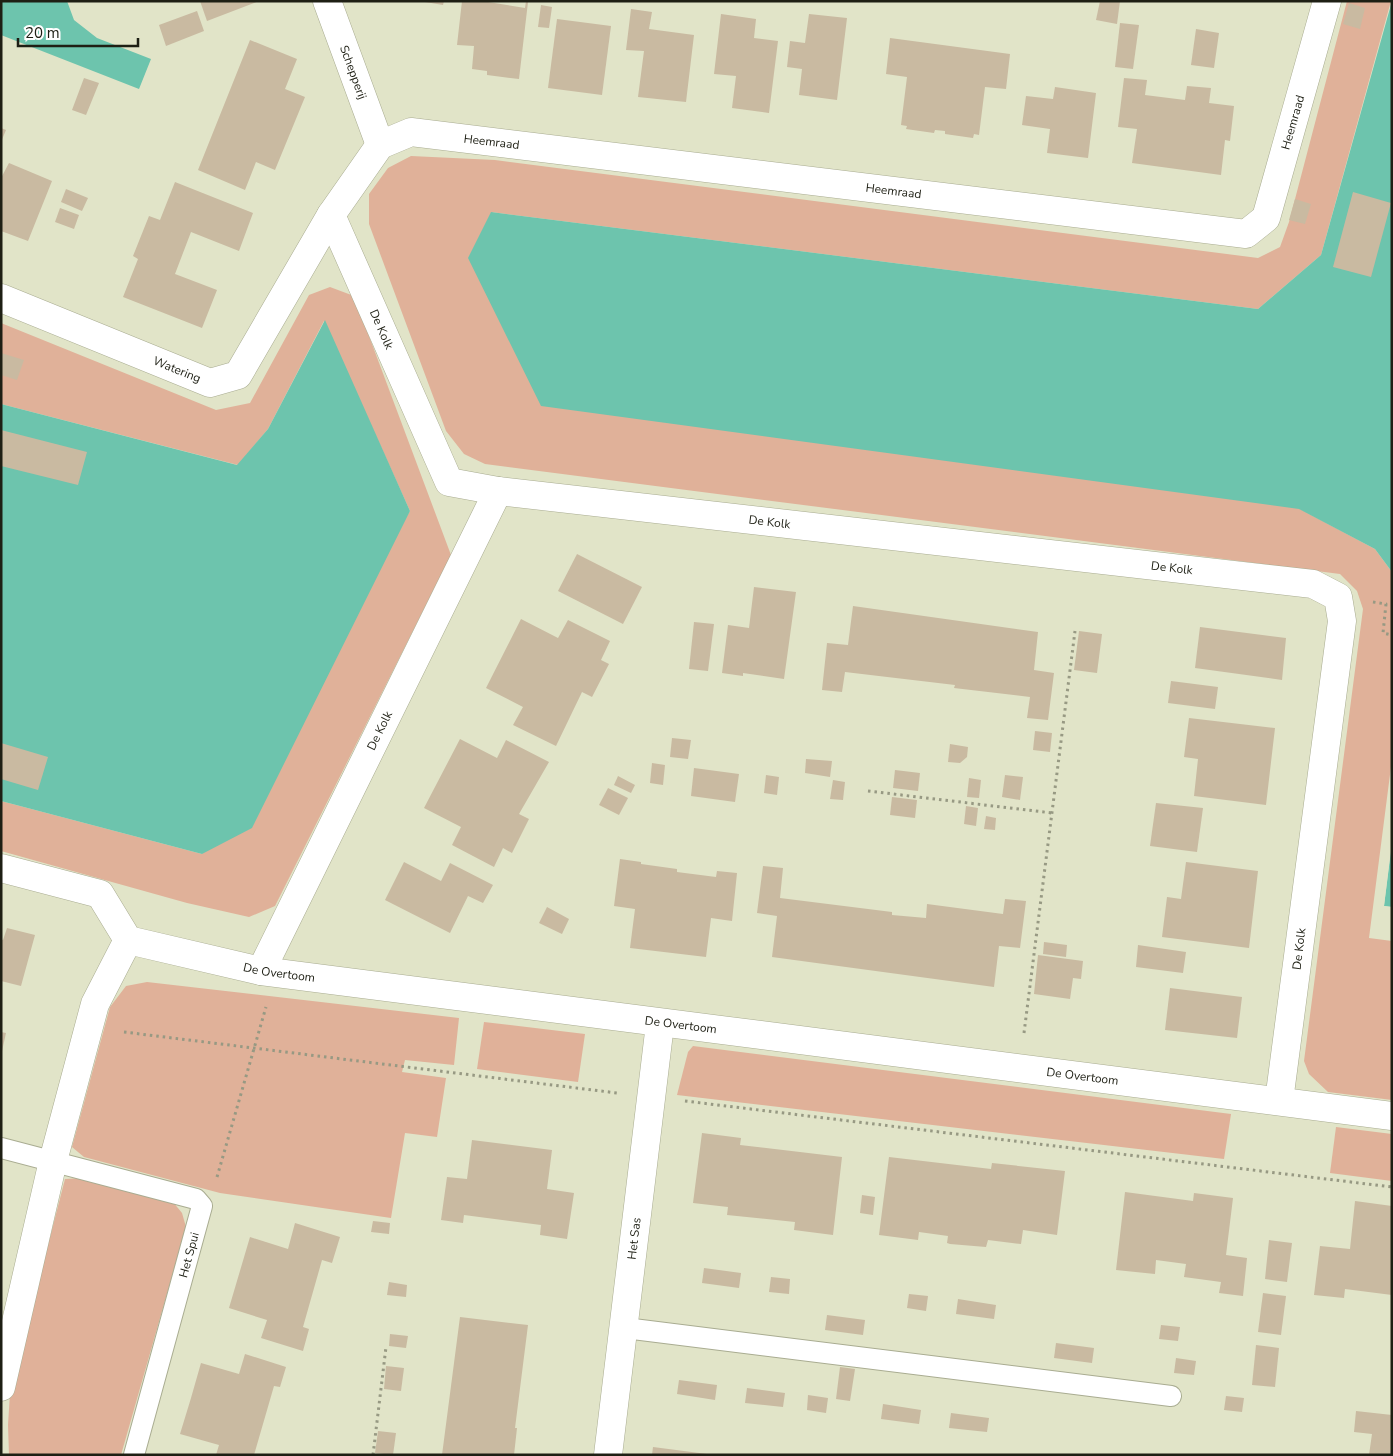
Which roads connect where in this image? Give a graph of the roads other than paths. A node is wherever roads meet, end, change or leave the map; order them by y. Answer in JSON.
{"nodes":[{"id":1,"x":326,"y":1,"type":"edge"},
{"id":2,"x":1327,"y":1,"type":"edge"},
{"id":3,"x":380,"y":145,"type":"junction"},
{"id":4,"x":331,"y":215,"type":"junction"},
{"id":5,"x":1,"y":298,"type":"edge"},
{"id":6,"x":498,"y":491,"type":"junction"},
{"id":7,"x":1,"y":868,"type":"edge"},
{"id":8,"x":128,"y":940,"type":"junction"},
{"id":9,"x":268,"y":972,"type":"junction"},
{"id":10,"x":660,"y":1024,"type":"junction"},
{"id":11,"x":1279,"y":1101,"type":"junction"},
{"id":12,"x":1392,"y":1116,"type":"edge"},
{"id":13,"x":1,"y":1148,"type":"edge"},
{"id":14,"x":53,"y":1161,"type":"junction"},
{"id":15,"x":625,"y":1328,"type":"junction"},
{"id":16,"x":1,"y":1387,"type":"edge"},
{"id":17,"x":1171,"y":1396,"type":"dead end"},
{"id":18,"x":134,"y":1455,"type":"edge"},
{"id":19,"x":608,"y":1455,"type":"edge"}],
"edges":[{"from":1,"to":3,"type":"street","name":"Schepperij"},
{"from":2,"to":3,"type":"street","name":"Heemraad"},
{"from":3,"to":4,"type":"street"},
{"from":4,"to":5,"type":"street","name":"Watering"},
{"from":4,"to":6,"type":"street","name":"De Kolk"},
{"from":6,"to":9,"type":"street","name":"De Kolk"},
{"from":6,"to":11,"type":"street","name":"De Kolk"},
{"from":7,"to":8,"type":"street"},
{"from":8,"to":9,"type":"street","name":"De Overtoom"},
{"from":8,"to":14,"type":"street"},
{"from":9,"to":10,"type":"street","name":"De Overtoom"},
{"from":10,"to":11,"type":"street","name":"De Overtoom"},
{"from":10,"to":15,"type":"street","name":"Het Sas"},
{"from":11,"to":12,"type":"street","name":"De Overtoom"},
{"from":13,"to":14,"type":"lane"},
{"from":14,"to":16,"type":"street"},
{"from":14,"to":18,"type":"lane","name":"Het Spui"},
{"from":15,"to":17,"type":"lane"},
{"from":15,"to":19,"type":"street","name":"Het Sas"}]}
